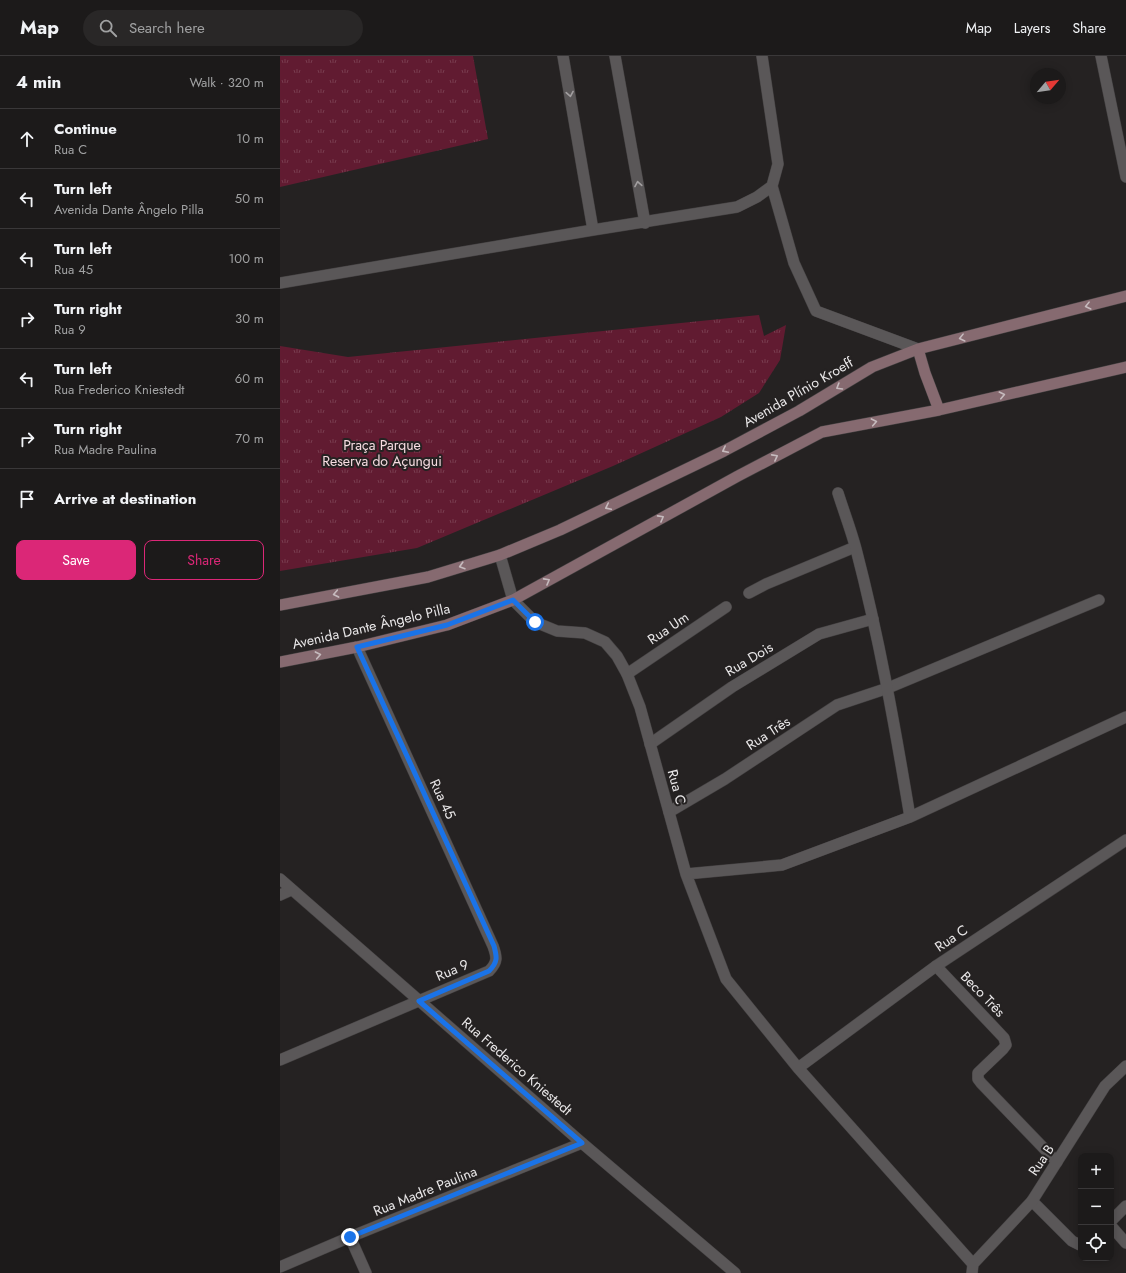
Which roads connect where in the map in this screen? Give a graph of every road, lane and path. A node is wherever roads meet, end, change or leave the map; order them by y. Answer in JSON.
{"nodes":[{"id":1,"x":563,"y":56,"type":"edge"},
{"id":2,"x":615,"y":56,"type":"edge"},
{"id":3,"x":762,"y":56,"type":"edge"},
{"id":4,"x":1101,"y":56,"type":"edge"},
{"id":5,"x":1126,"y":177,"type":"edge"},
{"id":6,"x":772,"y":186,"type":"junction"},
{"id":7,"x":645,"y":223,"type":"junction"},
{"id":8,"x":594,"y":230,"type":"junction"},
{"id":9,"x":280,"y":283,"type":"edge"},
{"id":10,"x":1126,"y":296,"type":"edge"},
{"id":11,"x":918,"y":349,"type":"junction"},
{"id":12,"x":1126,"y":367,"type":"edge"},
{"id":13,"x":939,"y":410,"type":"junction"},
{"id":14,"x":838,"y":494,"type":"dead end"},
{"id":15,"x":855,"y":547,"type":"junction"},
{"id":16,"x":500,"y":555,"type":"junction"},
{"id":17,"x":749,"y":593,"type":"dead end"},
{"id":18,"x":513,"y":600,"type":"junction"},
{"id":19,"x":1099,"y":600,"type":"dead end"},
{"id":20,"x":280,"y":605,"type":"edge"},
{"id":21,"x":726,"y":607,"type":"dead end"},
{"id":22,"x":873,"y":619,"type":"junction"},
{"id":23,"x":357,"y":647,"type":"junction"},
{"id":24,"x":280,"y":662,"type":"edge"},
{"id":25,"x":627,"y":674,"type":"junction"},
{"id":26,"x":888,"y":688,"type":"junction"},
{"id":27,"x":1126,"y":717,"type":"edge"},
{"id":28,"x":650,"y":744,"type":"junction"},
{"id":29,"x":669,"y":812,"type":"junction"},
{"id":30,"x":910,"y":817,"type":"junction"},
{"id":31,"x":1126,"y":840,"type":"edge"},
{"id":32,"x":686,"y":874,"type":"junction"},
{"id":33,"x":280,"y":879,"type":"edge"},
{"id":34,"x":291,"y":890,"type":"junction"},
{"id":35,"x":280,"y":895,"type":"edge"},
{"id":36,"x":495,"y":965,"type":"joint"},
{"id":37,"x":936,"y":966,"type":"junction"},
{"id":38,"x":419,"y":1001,"type":"junction"},
{"id":39,"x":280,"y":1060,"type":"edge"},
{"id":40,"x":1126,"y":1066,"type":"edge"},
{"id":41,"x":798,"y":1068,"type":"junction"},
{"id":42,"x":582,"y":1143,"type":"junction"},
{"id":43,"x":1057,"y":1162,"type":"junction"},
{"id":44,"x":1032,"y":1201,"type":"junction"},
{"id":45,"x":1126,"y":1206,"type":"edge"},
{"id":46,"x":1114,"y":1218,"type":"edge"},
{"id":47,"x":1114,"y":1229,"type":"edge"},
{"id":48,"x":350,"y":1237,"type":"junction"},
{"id":49,"x":1126,"y":1242,"type":"edge"},
{"id":50,"x":1078,"y":1244,"type":"edge"},
{"id":51,"x":280,"y":1267,"type":"edge"},
{"id":52,"x":973,"y":1269,"type":"edge"},
{"id":53,"x":366,"y":1273,"type":"edge"},
{"id":54,"x":736,"y":1273,"type":"edge"}],
"edges":[{"from":1,"to":8,"type":"street","one_way":true},
{"from":7,"to":2,"type":"street","one_way":true},
{"from":3,"to":6,"type":"street"},
{"from":4,"to":5,"type":"street"},
{"from":6,"to":7,"type":"street"},
{"from":6,"to":11,"type":"street"},
{"from":7,"to":8,"type":"street"},
{"from":8,"to":9,"type":"street"},
{"from":10,"to":11,"type":"main road","name":"Avenida Plínio Kroeff","one_way":true},
{"from":11,"to":13,"type":"main road"},
{"from":11,"to":16,"type":"main road","name":"Avenida Plínio Kroeff","one_way":true},
{"from":13,"to":12,"type":"main road","one_way":true},
{"from":18,"to":13,"type":"main road","one_way":true},
{"from":14,"to":15,"type":"street"},
{"from":15,"to":17,"type":"street"},
{"from":15,"to":22,"type":"street"},
{"from":16,"to":18,"type":"street","name":"Rua C"},
{"from":16,"to":20,"type":"main road","one_way":true},
{"from":18,"to":23,"type":"main road","name":"Avenida Dante Ângelo Pilla"},
{"from":18,"to":25,"type":"street","name":"Rua C"},
{"from":19,"to":26,"type":"street","name":"Rua Três"},
{"from":21,"to":25,"type":"street","name":"Rua Um"},
{"from":22,"to":26,"type":"street"},
{"from":22,"to":28,"type":"street","name":"Rua Dois"},
{"from":24,"to":23,"type":"main road","name":"Avenida Dante Ângelo Pilla","one_way":true},
{"from":23,"to":36,"type":"street","name":"Rua 45"},
{"from":25,"to":28,"type":"street","name":"Rua C"},
{"from":26,"to":29,"type":"street","name":"Rua Três"},
{"from":26,"to":30,"type":"street"},
{"from":27,"to":30,"type":"street"},
{"from":28,"to":29,"type":"street","name":"Rua C"},
{"from":29,"to":32,"type":"street","name":"Rua C"},
{"from":30,"to":32,"type":"street"},
{"from":31,"to":37,"type":"street","name":"Rua C"},
{"from":32,"to":41,"type":"street","name":"Rua C"},
{"from":33,"to":34,"type":"street","name":"Rua Frederico Kniestedt"},
{"from":34,"to":35,"type":"street"},
{"from":34,"to":38,"type":"street","name":"Rua Frederico Kniestedt"},
{"from":36,"to":38,"type":"street","name":"Rua 9"},
{"from":37,"to":41,"type":"street","name":"Rua C"},
{"from":37,"to":43,"type":"street","name":"Beco Três"},
{"from":38,"to":39,"type":"street","name":"Rua 9"},
{"from":38,"to":42,"type":"street","name":"Rua Frederico Kniestedt"},
{"from":40,"to":43,"type":"street","name":"Rua B"},
{"from":41,"to":52,"type":"street","name":"Rua C"},
{"from":42,"to":48,"type":"street","name":"Rua Madre Paulina"},
{"from":42,"to":54,"type":"street","name":"Rua Frederico Kniestedt"},
{"from":43,"to":44,"type":"street","name":"Rua B"},
{"from":44,"to":50,"type":"street"},
{"from":44,"to":52,"type":"street","name":"Rua B"},
{"from":45,"to":46,"type":"street"},
{"from":47,"to":49,"type":"street"},
{"from":48,"to":51,"type":"street","name":"Rua Madre Paulina"},
{"from":48,"to":53,"type":"street"}]}
